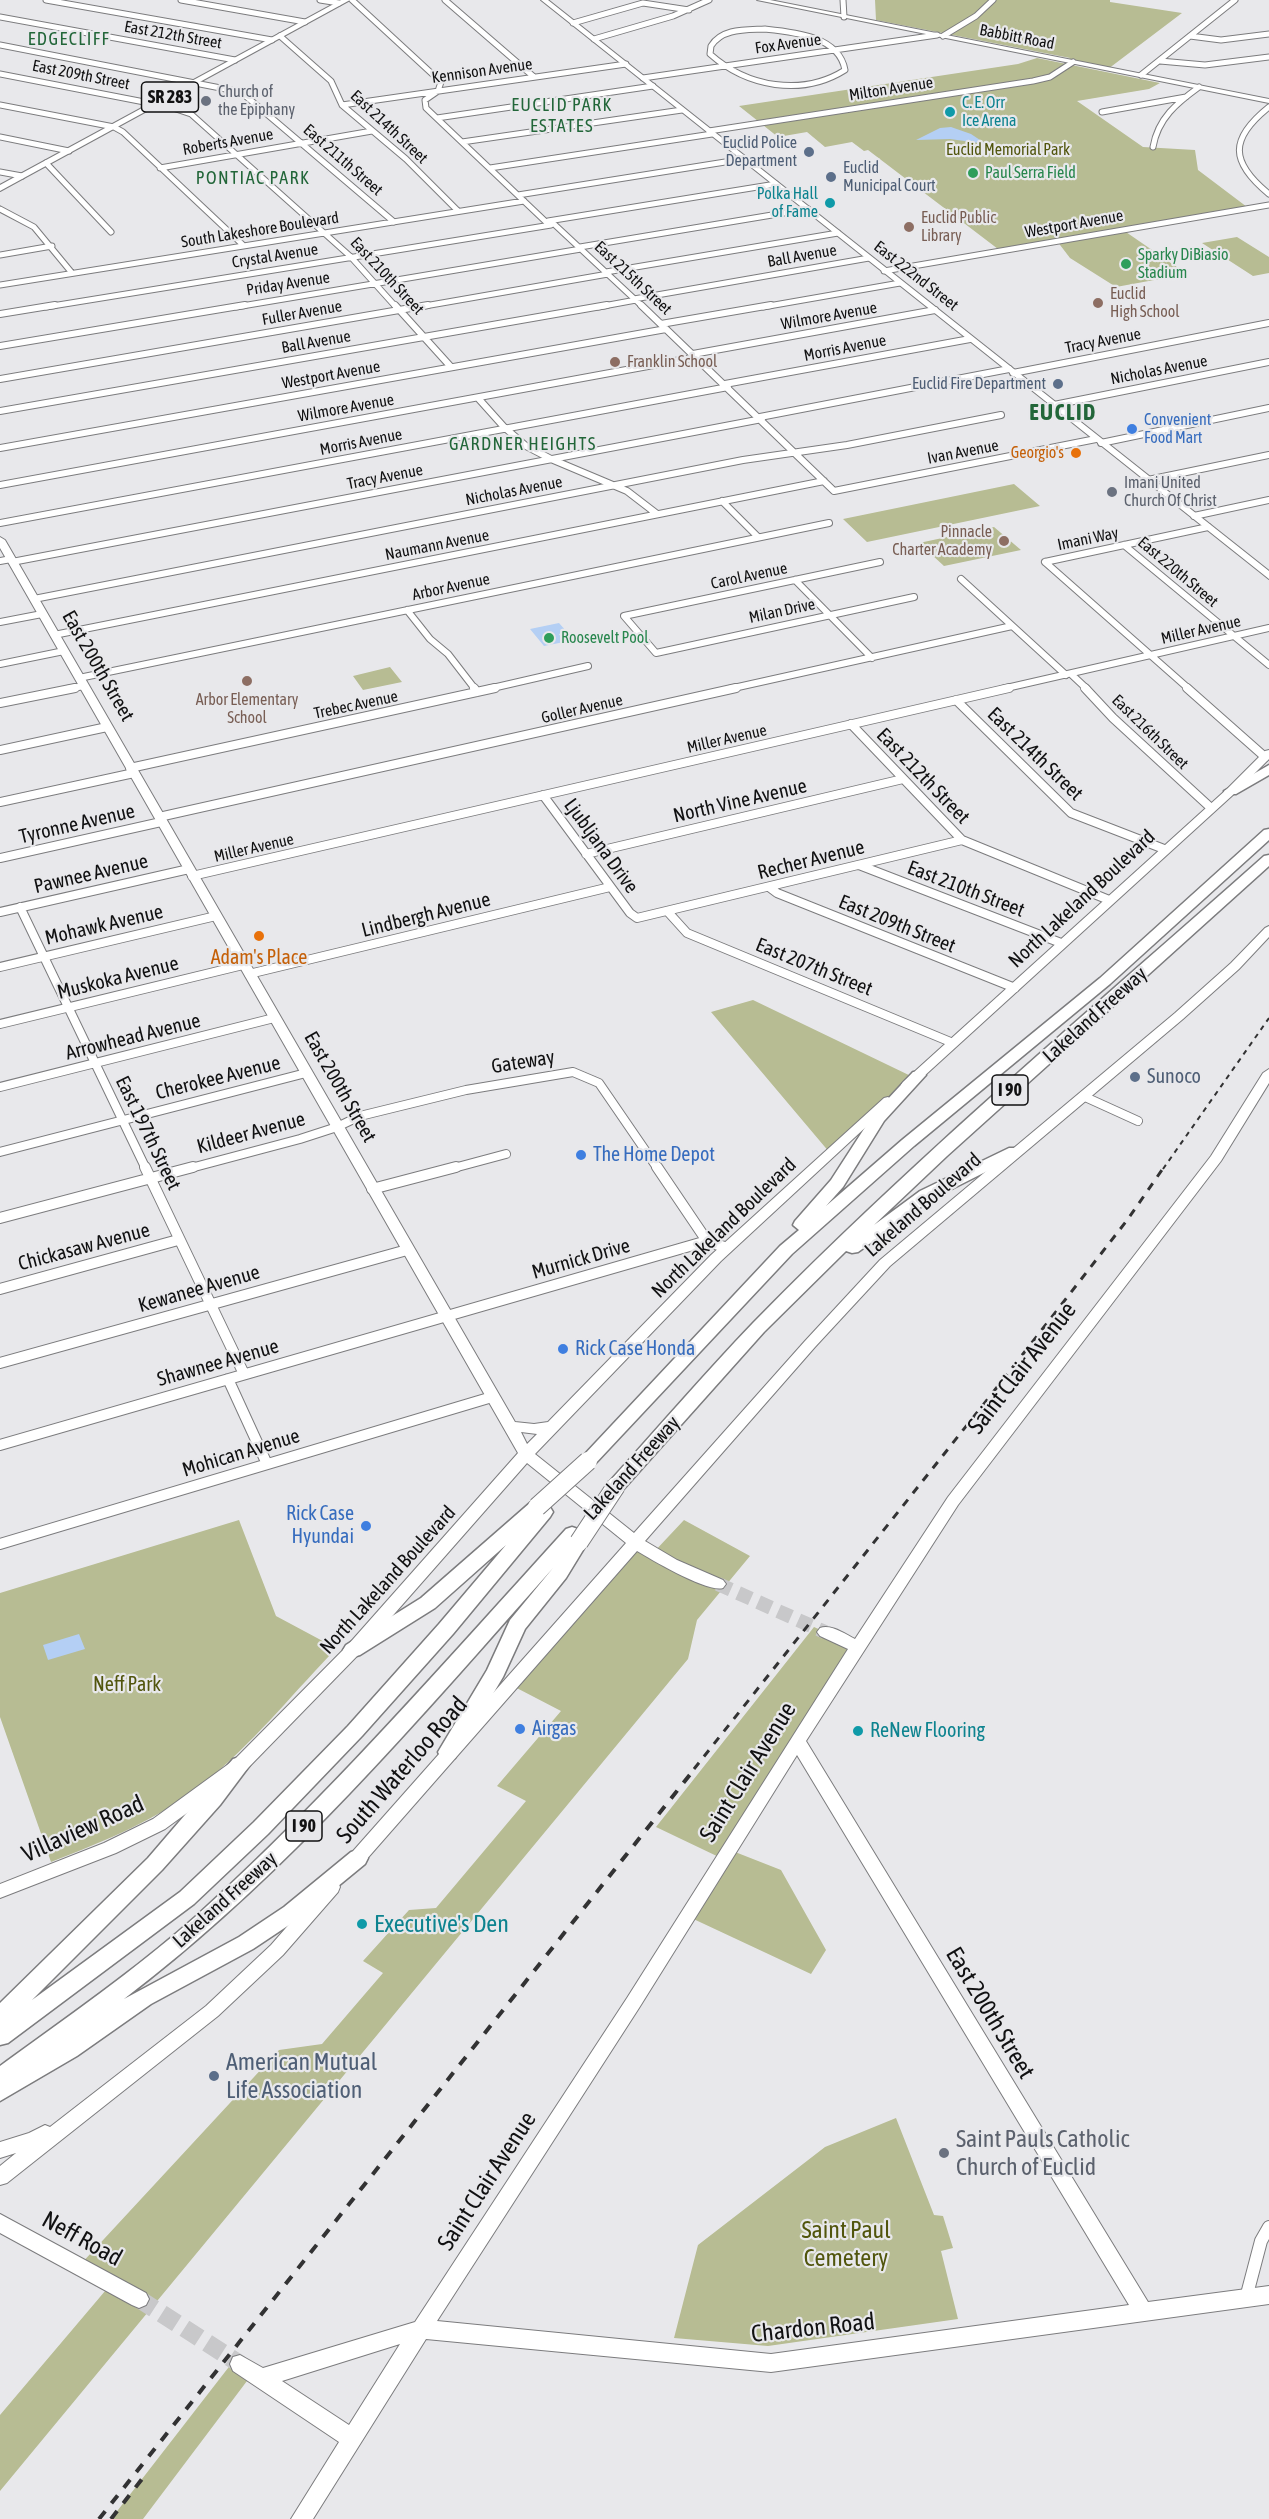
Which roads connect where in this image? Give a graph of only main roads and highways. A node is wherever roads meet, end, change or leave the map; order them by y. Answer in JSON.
{"nodes":[{"id":1,"x":342,"y":2,"type":"edge"},
{"id":2,"x":0,"y":188,"type":"edge"},
{"id":3,"x":1269,"y":833,"type":"edge"},
{"id":4,"x":1269,"y":859,"type":"edge"},
{"id":5,"x":918,"y":1075,"type":"road end"},
{"id":6,"x":1016,"y":1151,"type":"road end"},
{"id":7,"x":786,"y":1250,"type":"junction"},
{"id":8,"x":758,"y":1328,"type":"junction"},
{"id":9,"x":540,"y":1510,"type":"junction"},
{"id":10,"x":575,"y":1538,"type":"junction"},
{"id":11,"x":353,"y":1650,"type":"road end"},
{"id":12,"x":448,"y":1752,"type":"road end"},
{"id":13,"x":240,"y":1765,"type":"road end"},
{"id":14,"x":358,"y":1857,"type":"road end"},
{"id":15,"x":0,"y":2017,"type":"edge"},
{"id":16,"x":0,"y":2036,"type":"edge"},
{"id":17,"x":0,"y":2078,"type":"edge"},
{"id":18,"x":0,"y":2091,"type":"edge"}],
"edges":[{"from":1,"to":2,"type":"main road","number":"SR 283"},
{"from":3,"to":7,"type":"highway","name":"Lakeland Freeway","number":"I 90"},
{"from":4,"to":8,"type":"highway","name":"Lakeland Freeway","number":"I 90"},
{"from":5,"to":7,"type":"highway"},
{"from":6,"to":8,"type":"highway"},
{"from":7,"to":9,"type":"highway","name":"Lakeland Freeway","number":"I 90","bridge":true},
{"from":8,"to":10,"type":"highway","name":"Lakeland Freeway","number":"I 90","bridge":true},
{"from":9,"to":11,"type":"highway"},
{"from":9,"to":16,"type":"highway","name":"Lakeland Freeway","number":"I 90"},
{"from":10,"to":12,"type":"highway"},
{"from":10,"to":17,"type":"highway","name":"Lakeland Freeway","number":"I 90"},
{"from":13,"to":15,"type":"highway"},
{"from":14,"to":18,"type":"highway"}]}
